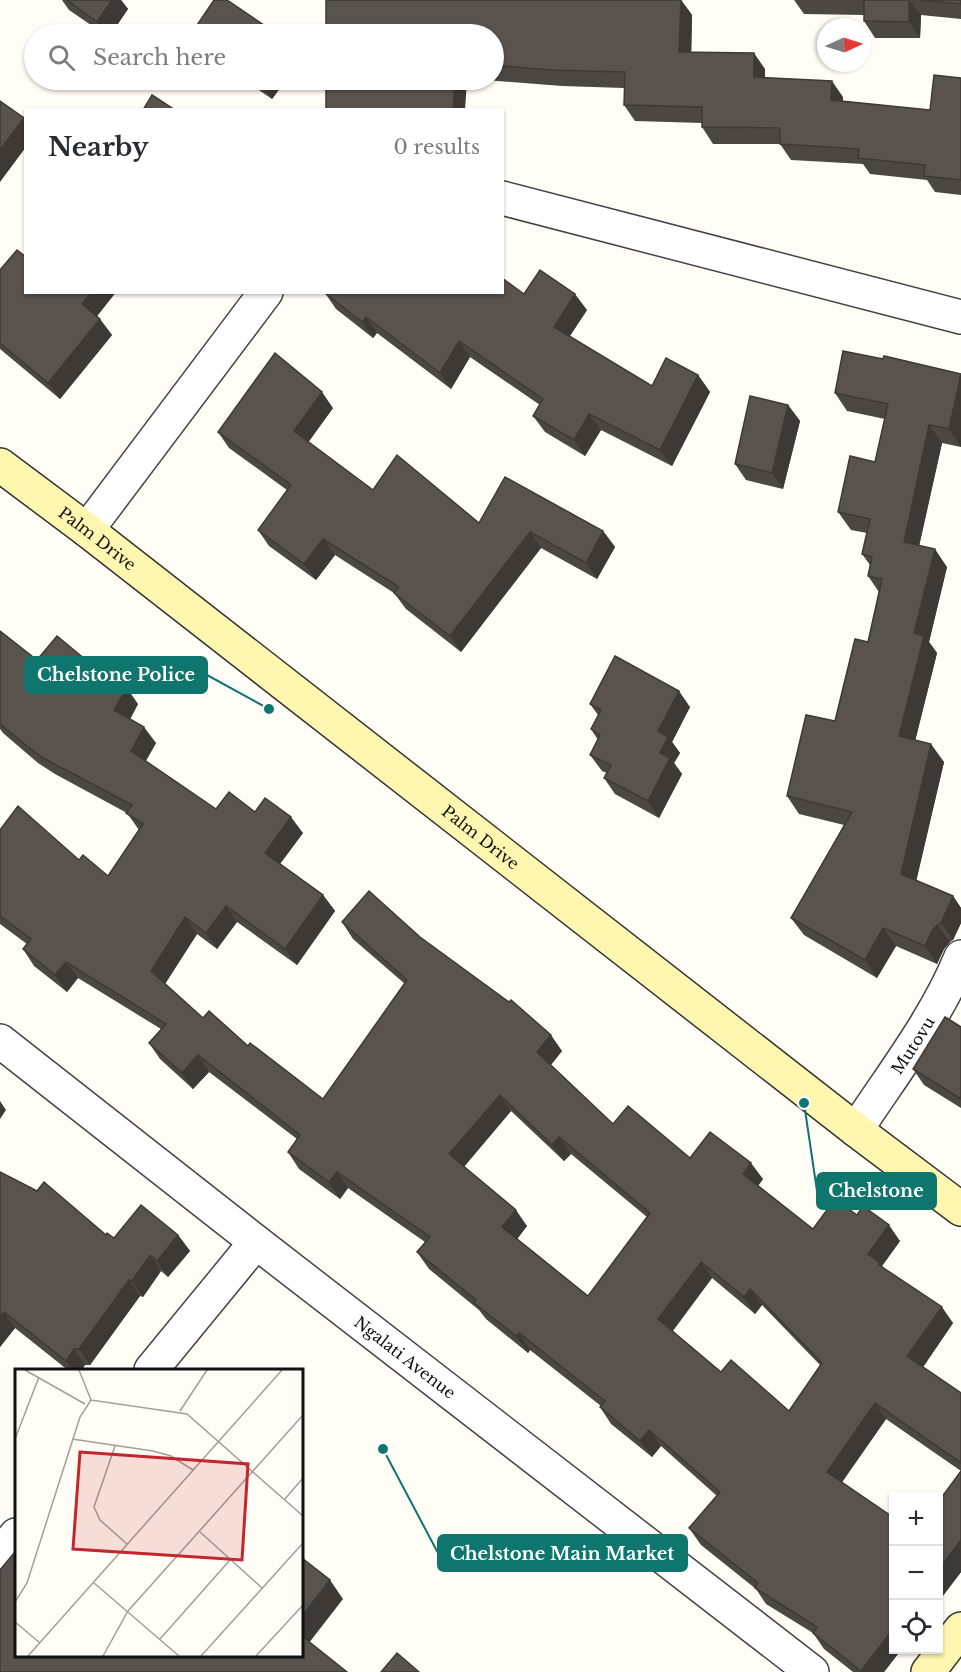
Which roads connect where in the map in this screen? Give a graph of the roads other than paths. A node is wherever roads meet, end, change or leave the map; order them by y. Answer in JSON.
{"nodes":[{"id":1,"x":504,"y":199,"type":"edge"},
{"id":2,"x":264,"y":294,"type":"edge"},
{"id":3,"x":961,"y":317,"type":"edge"},
{"id":4,"x":0,"y":465,"type":"edge"},
{"id":5,"x":87,"y":530,"type":"junction"},
{"id":6,"x":961,"y":957,"type":"edge"},
{"id":7,"x":0,"y":1041,"type":"edge"},
{"id":8,"x":856,"y":1130,"type":"junction"},
{"id":9,"x":961,"y":1209,"type":"edge"},
{"id":10,"x":256,"y":1242,"type":"junction"},
{"id":11,"x":153,"y":1369,"type":"edge"},
{"id":12,"x":15,"y":1536,"type":"edge"},
{"id":13,"x":0,"y":1555,"type":"edge"},
{"id":14,"x":961,"y":1629,"type":"edge"},
{"id":15,"x":812,"y":1672,"type":"edge"},
{"id":16,"x":928,"y":1672,"type":"edge"}],
"edges":[{"from":1,"to":3,"type":"street"},
{"from":2,"to":5,"type":"street"},
{"from":4,"to":5,"type":"street","name":"Palm Drive"},
{"from":5,"to":8,"type":"street","name":"Palm Drive"},
{"from":6,"to":8,"type":"street","name":"Mutovu"},
{"from":7,"to":10,"type":"street","name":"Ngalati Avenue"},
{"from":8,"to":9,"type":"street","name":"Palm Drive"},
{"from":10,"to":11,"type":"street"},
{"from":10,"to":15,"type":"street","name":"Ngalati Avenue"},
{"from":12,"to":13,"type":"street"},
{"from":14,"to":16,"type":"street"}]}
